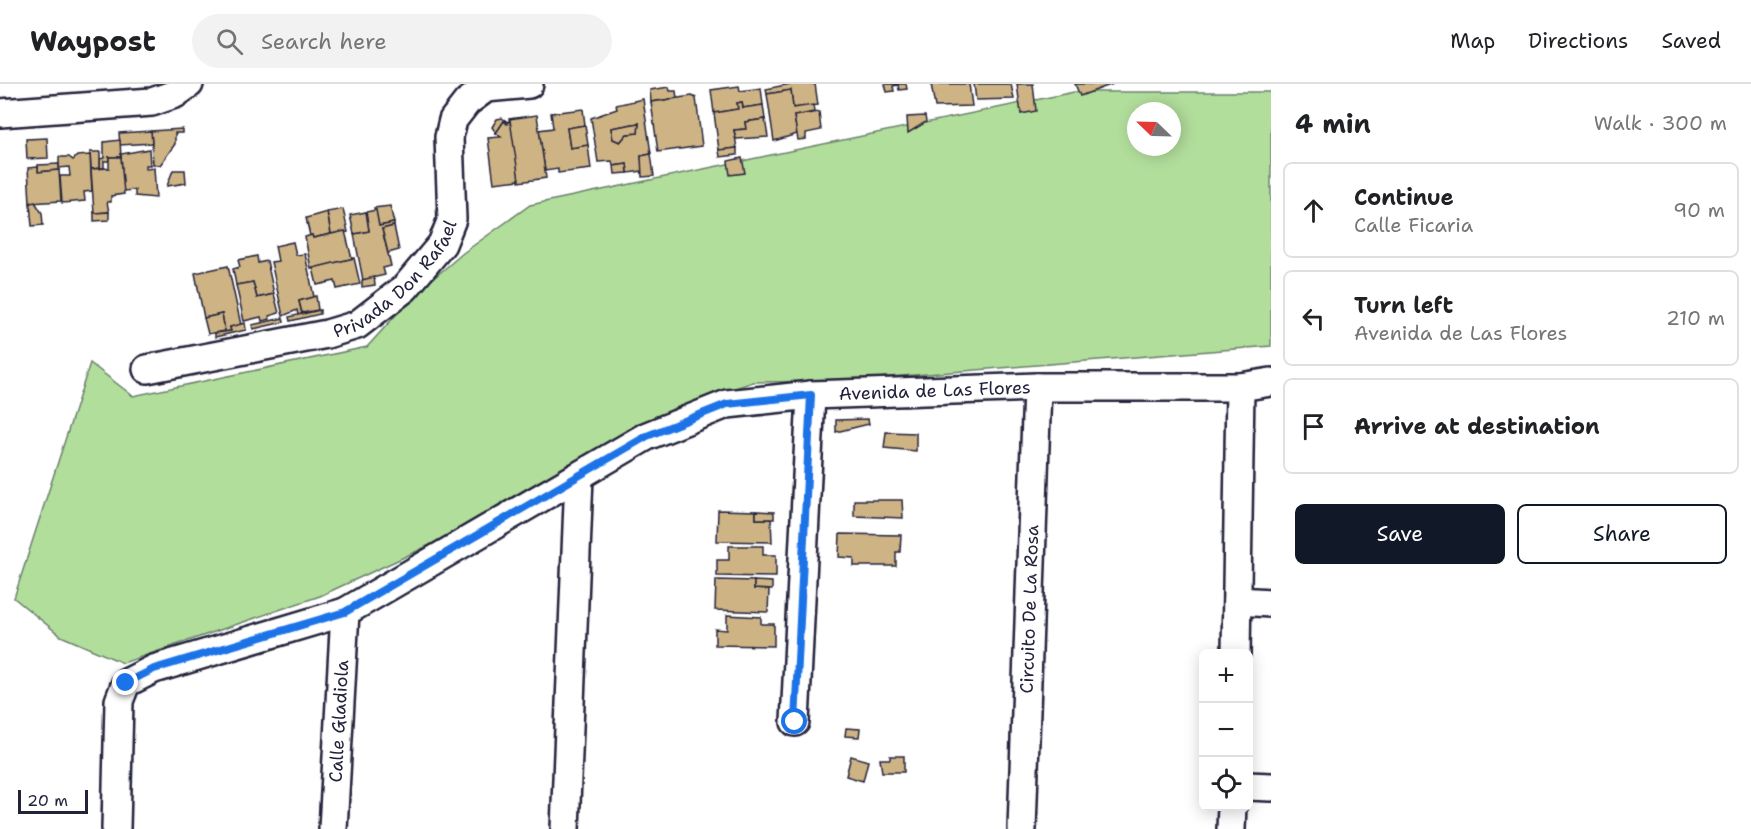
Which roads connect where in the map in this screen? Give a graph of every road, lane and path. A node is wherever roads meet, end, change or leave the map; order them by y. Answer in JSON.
{"nodes":[{"id":1,"x":189,"y":84,"type":"edge"},
{"id":2,"x":529,"y":84,"type":"edge"},
{"id":3,"x":0,"y":113,"type":"edge"},
{"id":4,"x":147,"y":369,"type":"dead end"},
{"id":5,"x":1271,"y":382,"type":"edge"},
{"id":6,"x":1037,"y":387,"type":"junction"},
{"id":7,"x":1240,"y":387,"type":"junction"},
{"id":8,"x":811,"y":395,"type":"junction"},
{"id":9,"x":579,"y":477,"type":"junction"},
{"id":10,"x":1237,"y":601,"type":"junction"},
{"id":11,"x":1271,"y":603,"type":"edge"},
{"id":12,"x":345,"y":612,"type":"junction"},
{"id":13,"x":1236,"y":649,"type":"edge"},
{"id":14,"x":795,"y":722,"type":"dead end"},
{"id":15,"x":1253,"y":786,"type":"edge"},
{"id":16,"x":1271,"y":787,"type":"edge"},
{"id":17,"x":1232,"y":811,"type":"edge"},
{"id":18,"x":116,"y":829,"type":"edge"},
{"id":19,"x":333,"y":829,"type":"edge"},
{"id":20,"x":565,"y":829,"type":"edge"},
{"id":21,"x":1022,"y":829,"type":"edge"},
{"id":22,"x":1232,"y":829,"type":"edge"}],
"edges":[{"from":1,"to":3,"type":"street"},
{"from":2,"to":4,"type":"street","name":"Privada Don Rafael"},
{"from":5,"to":7,"type":"street","name":"Avenida de Las Flores"},
{"from":6,"to":7,"type":"street","name":"Avenida de Las Flores"},
{"from":6,"to":8,"type":"street","name":"Avenida de Las Flores"},
{"from":6,"to":21,"type":"street","name":"Circuito De La Rosa"},
{"from":7,"to":10,"type":"street"},
{"from":8,"to":9,"type":"street","name":"Avenida de Las Flores"},
{"from":8,"to":14,"type":"street"},
{"from":9,"to":12,"type":"street","name":"Avenida de Las Flores"},
{"from":9,"to":20,"type":"street"},
{"from":10,"to":11,"type":"street"},
{"from":10,"to":13,"type":"street"},
{"from":12,"to":18,"type":"street","name":"Avenida de Las Flores"},
{"from":12,"to":19,"type":"street","name":"Calle Gladiola"},
{"from":15,"to":16,"type":"street"},
{"from":17,"to":22,"type":"street"}]}
